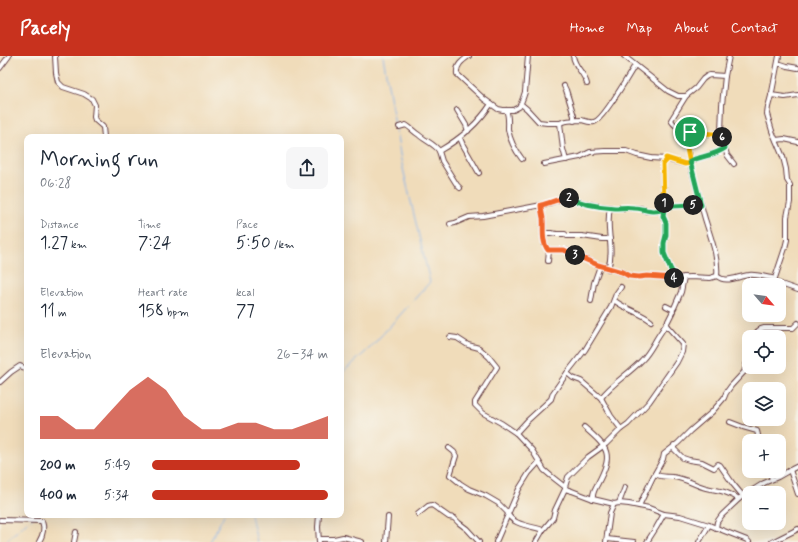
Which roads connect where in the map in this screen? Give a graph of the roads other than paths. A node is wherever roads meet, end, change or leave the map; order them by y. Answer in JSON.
{"nodes":[{"id":1,"x":9,"y":56,"type":"edge"},
{"id":2,"x":55,"y":56,"type":"edge"},
{"id":3,"x":469,"y":56,"type":"edge"},
{"id":4,"x":528,"y":56,"type":"edge"},
{"id":5,"x":573,"y":56,"type":"edge"},
{"id":6,"x":624,"y":56,"type":"edge"},
{"id":7,"x":729,"y":56,"type":"edge"},
{"id":8,"x":780,"y":56,"type":"edge"},
{"id":9,"x":778,"y":64,"type":"junction"},
{"id":10,"x":635,"y":65,"type":"junction"},
{"id":11,"x":0,"y":68,"type":"edge"},
{"id":12,"x":798,"y":68,"type":"edge"},
{"id":13,"x":725,"y":76,"type":"junction"},
{"id":14,"x":587,"y":84,"type":"dead end"},
{"id":15,"x":564,"y":86,"type":"dead end"},
{"id":16,"x":771,"y":95,"type":"junction"},
{"id":17,"x":686,"y":96,"type":"junction"},
{"id":18,"x":798,"y":96,"type":"edge"},
{"id":19,"x":491,"y":104,"type":"junction"},
{"id":20,"x":521,"y":104,"type":"junction"},
{"id":21,"x":456,"y":110,"type":"dead end"},
{"id":22,"x":506,"y":110,"type":"junction"},
{"id":23,"x":574,"y":121,"type":"junction"},
{"id":24,"x":560,"y":123,"type":"junction"},
{"id":25,"x":399,"y":127,"type":"dead end"},
{"id":26,"x":468,"y":131,"type":"junction"},
{"id":27,"x":690,"y":132,"type":"junction"},
{"id":28,"x":721,"y":133,"type":"junction"},
{"id":29,"x":104,"y":134,"type":"edge"},
{"id":30,"x":460,"y":138,"type":"junction"},
{"id":31,"x":776,"y":140,"type":"junction"},
{"id":32,"x":798,"y":142,"type":"edge"},
{"id":33,"x":725,"y":148,"type":"junction"},
{"id":34,"x":439,"y":151,"type":"junction"},
{"id":35,"x":666,"y":158,"type":"junction"},
{"id":36,"x":522,"y":159,"type":"dead end"},
{"id":37,"x":566,"y":160,"type":"junction"},
{"id":38,"x":690,"y":162,"type":"junction"},
{"id":39,"x":544,"y":164,"type":"dead end"},
{"id":40,"x":734,"y":164,"type":"dead end"},
{"id":41,"x":479,"y":173,"type":"dead end"},
{"id":42,"x":460,"y":188,"type":"dead end"},
{"id":43,"x":541,"y":205,"type":"junction"},
{"id":44,"x":701,"y":205,"type":"junction"},
{"id":45,"x":610,"y":207,"type":"junction"},
{"id":46,"x":664,"y":208,"type":"junction"},
{"id":47,"x":450,"y":224,"type":"dead end"},
{"id":48,"x":544,"y":233,"type":"junction"},
{"id":49,"x":610,"y":239,"type":"junction"},
{"id":50,"x":549,"y":250,"type":"junction"},
{"id":51,"x":548,"y":261,"type":"dead end"},
{"id":52,"x":600,"y":266,"type":"junction"},
{"id":53,"x":608,"y":269,"type":"junction"},
{"id":54,"x":717,"y":276,"type":"junction"},
{"id":55,"x":675,"y":277,"type":"junction"},
{"id":56,"x":684,"y":277,"type":"junction"},
{"id":57,"x":772,"y":278,"type":"edge"},
{"id":58,"x":775,"y":278,"type":"edge"},
{"id":59,"x":786,"y":286,"type":"edge"},
{"id":60,"x":621,"y":287,"type":"dead end"},
{"id":61,"x":798,"y":290,"type":"edge"},
{"id":62,"x":614,"y":300,"type":"junction"},
{"id":63,"x":591,"y":302,"type":"dead end"},
{"id":64,"x":666,"y":306,"type":"dead end"},
{"id":65,"x":673,"y":311,"type":"dead end"},
{"id":66,"x":651,"y":321,"type":"dead end"},
{"id":67,"x":798,"y":323,"type":"edge"},
{"id":68,"x":666,"y":326,"type":"junction"},
{"id":69,"x":759,"y":330,"type":"edge"},
{"id":70,"x":450,"y":337,"type":"dead end"},
{"id":71,"x":24,"y":368,"type":"edge"},
{"id":72,"x":567,"y":373,"type":"junction"},
{"id":73,"x":742,"y":374,"type":"edge"},
{"id":74,"x":0,"y":382,"type":"edge"},
{"id":75,"x":601,"y":398,"type":"junction"},
{"id":76,"x":730,"y":422,"type":"dead end"},
{"id":77,"x":584,"y":427,"type":"dead end"},
{"id":78,"x":621,"y":429,"type":"junction"},
{"id":79,"x":516,"y":433,"type":"junction"},
{"id":80,"x":758,"y":434,"type":"edge"},
{"id":81,"x":674,"y":445,"type":"junction"},
{"id":82,"x":603,"y":446,"type":"junction"},
{"id":83,"x":449,"y":448,"type":"dead end"},
{"id":84,"x":539,"y":462,"type":"junction"},
{"id":85,"x":798,"y":466,"type":"edge"},
{"id":86,"x":790,"y":470,"type":"junction"},
{"id":87,"x":655,"y":474,"type":"junction"},
{"id":88,"x":772,"y":479,"type":"joint"},
{"id":89,"x":759,"y":486,"type":"edge"},
{"id":90,"x":625,"y":487,"type":"dead end"},
{"id":91,"x":566,"y":488,"type":"junction"},
{"id":92,"x":742,"y":494,"type":"edge"},
{"id":93,"x":798,"y":494,"type":"edge"},
{"id":94,"x":742,"y":497,"type":"edge"},
{"id":95,"x":593,"y":499,"type":"junction"},
{"id":96,"x":739,"y":499,"type":"junction"},
{"id":97,"x":619,"y":503,"type":"junction"},
{"id":98,"x":614,"y":504,"type":"junction"},
{"id":99,"x":639,"y":506,"type":"junction"},
{"id":100,"x":418,"y":514,"type":"dead end"},
{"id":101,"x":508,"y":514,"type":"junction"},
{"id":102,"x":664,"y":514,"type":"junction"},
{"id":103,"x":388,"y":517,"type":"dead end"},
{"id":104,"x":319,"y":518,"type":"edge"},
{"id":105,"x":0,"y":520,"type":"edge"},
{"id":106,"x":709,"y":525,"type":"junction"},
{"id":107,"x":716,"y":528,"type":"junction"},
{"id":108,"x":798,"y":529,"type":"edge"},
{"id":109,"x":543,"y":530,"type":"junction"},
{"id":110,"x":76,"y":532,"type":"dead end"},
{"id":111,"x":607,"y":540,"type":"edge"},
{"id":112,"x":319,"y":541,"type":"edge"},
{"id":113,"x":39,"y":542,"type":"edge"},
{"id":114,"x":74,"y":542,"type":"edge"},
{"id":115,"x":362,"y":542,"type":"edge"},
{"id":116,"x":386,"y":542,"type":"edge"},
{"id":117,"x":479,"y":542,"type":"edge"},
{"id":118,"x":496,"y":542,"type":"edge"},
{"id":119,"x":536,"y":542,"type":"edge"},
{"id":120,"x":634,"y":542,"type":"edge"},
{"id":121,"x":647,"y":542,"type":"edge"},
{"id":122,"x":699,"y":542,"type":"edge"},
{"id":123,"x":749,"y":542,"type":"edge"},
{"id":124,"x":772,"y":542,"type":"edge"}],
"edges":[{"from":1,"to":11,"type":"street"},
{"from":2,"to":29,"type":"street"},
{"from":3,"to":19,"type":"street"},
{"from":4,"to":20,"type":"street"},
{"from":5,"to":14,"type":"street"},
{"from":6,"to":10,"type":"street"},
{"from":7,"to":13,"type":"street"},
{"from":8,"to":9,"type":"street"},
{"from":9,"to":12,"type":"street"},
{"from":9,"to":16,"type":"street"},
{"from":10,"to":17,"type":"street"},
{"from":10,"to":23,"type":"street"},
{"from":13,"to":17,"type":"street"},
{"from":13,"to":28,"type":"street"},
{"from":15,"to":23,"type":"street"},
{"from":16,"to":18,"type":"street"},
{"from":16,"to":31,"type":"street"},
{"from":17,"to":27,"type":"street"},
{"from":19,"to":22,"type":"street"},
{"from":19,"to":26,"type":"street"},
{"from":20,"to":22,"type":"street"},
{"from":20,"to":24,"type":"street"},
{"from":21,"to":26,"type":"street"},
{"from":22,"to":36,"type":"street"},
{"from":23,"to":24,"type":"street"},
{"from":24,"to":37,"type":"street"},
{"from":25,"to":34,"type":"street"},
{"from":26,"to":30,"type":"street"},
{"from":27,"to":28,"type":"street"},
{"from":27,"to":38,"type":"street"},
{"from":28,"to":33,"type":"street"},
{"from":30,"to":34,"type":"street"},
{"from":30,"to":41,"type":"street"},
{"from":31,"to":32,"type":"street"},
{"from":31,"to":58,"type":"street"},
{"from":33,"to":38,"type":"street"},
{"from":33,"to":40,"type":"street"},
{"from":34,"to":42,"type":"street"},
{"from":35,"to":37,"type":"street"},
{"from":35,"to":38,"type":"street"},
{"from":35,"to":46,"type":"street"},
{"from":37,"to":39,"type":"street"},
{"from":38,"to":44,"type":"street"},
{"from":43,"to":45,"type":"street"},
{"from":43,"to":47,"type":"street"},
{"from":43,"to":48,"type":"street"},
{"from":44,"to":46,"type":"street"},
{"from":44,"to":54,"type":"street"},
{"from":45,"to":46,"type":"street"},
{"from":45,"to":49,"type":"street"},
{"from":46,"to":55,"type":"street"},
{"from":48,"to":49,"type":"street"},
{"from":48,"to":50,"type":"street"},
{"from":49,"to":53,"type":"street"},
{"from":50,"to":51,"type":"street"},
{"from":50,"to":52,"type":"street"},
{"from":52,"to":53,"type":"street"},
{"from":52,"to":63,"type":"street"},
{"from":53,"to":55,"type":"street"},
{"from":54,"to":56,"type":"street"},
{"from":54,"to":57,"type":"street"},
{"from":55,"to":56,"type":"street"},
{"from":56,"to":64,"type":"street"},
{"from":59,"to":61,"type":"street"},
{"from":60,"to":62,"type":"street"},
{"from":62,"to":66,"type":"street"},
{"from":62,"to":72,"type":"street"},
{"from":65,"to":68,"type":"street"},
{"from":67,"to":69,"type":"street"},
{"from":68,"to":75,"type":"street"},
{"from":68,"to":78,"type":"street"},
{"from":70,"to":79,"type":"street"},
{"from":71,"to":74,"type":"street"},
{"from":72,"to":75,"type":"street"},
{"from":72,"to":79,"type":"street"},
{"from":73,"to":81,"type":"street"},
{"from":75,"to":78,"type":"street"},
{"from":76,"to":80,"type":"street"},
{"from":77,"to":82,"type":"street"},
{"from":78,"to":82,"type":"street"},
{"from":79,"to":84,"type":"street"},
{"from":81,"to":87,"type":"street"},
{"from":81,"to":92,"type":"street"},
{"from":82,"to":91,"type":"street"},
{"from":82,"to":95,"type":"street"},
{"from":83,"to":101,"type":"street"},
{"from":84,"to":91,"type":"street"},
{"from":84,"to":101,"type":"street"},
{"from":85,"to":86,"type":"street"},
{"from":86,"to":88,"type":"street"},
{"from":86,"to":93,"type":"street"},
{"from":87,"to":96,"type":"street"},
{"from":87,"to":99,"type":"street"},
{"from":88,"to":89,"type":"street"},
{"from":90,"to":97,"type":"street"},
{"from":91,"to":95,"type":"street"},
{"from":91,"to":109,"type":"street"},
{"from":94,"to":96,"type":"street"},
{"from":95,"to":98,"type":"street"},
{"from":96,"to":107,"type":"street"},
{"from":97,"to":98,"type":"street"},
{"from":97,"to":99,"type":"street"},
{"from":98,"to":111,"type":"street"},
{"from":99,"to":102,"type":"street"},
{"from":100,"to":117,"type":"street"},
{"from":101,"to":109,"type":"street"},
{"from":101,"to":118,"type":"street"},
{"from":102,"to":106,"type":"street"},
{"from":102,"to":121,"type":"street"},
{"from":103,"to":116,"type":"street"},
{"from":104,"to":112,"type":"street"},
{"from":105,"to":113,"type":"street"},
{"from":106,"to":107,"type":"street"},
{"from":106,"to":122,"type":"street"},
{"from":107,"to":123,"type":"street"},
{"from":108,"to":124,"type":"street"},
{"from":109,"to":119,"type":"street"},
{"from":110,"to":114,"type":"street"},
{"from":111,"to":120,"type":"street"},
{"from":112,"to":115,"type":"street"}]}
